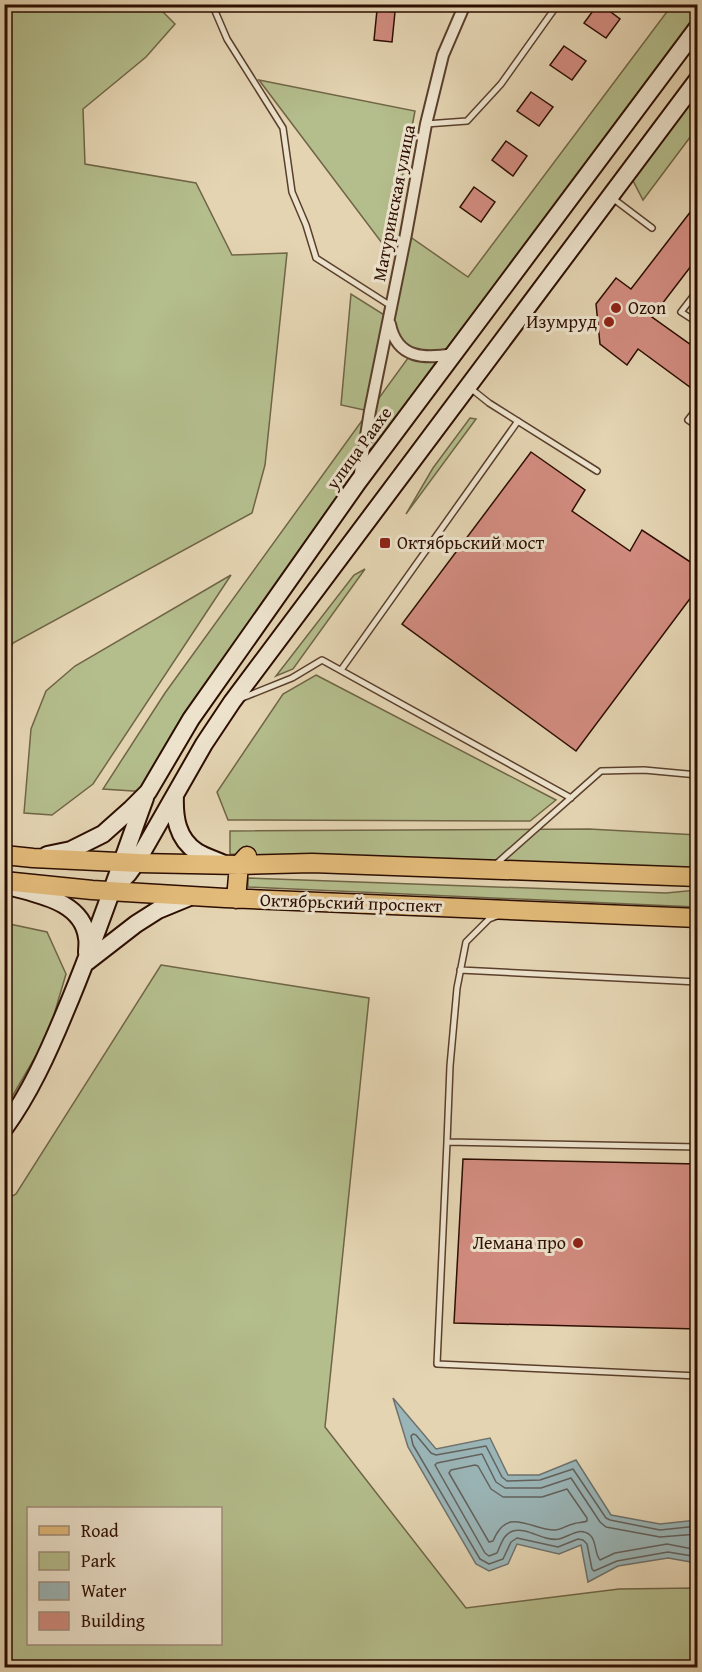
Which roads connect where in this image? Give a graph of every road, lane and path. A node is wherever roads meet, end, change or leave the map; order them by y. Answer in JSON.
{"nodes":[{"id":1,"x":212,"y":4,"type":"edge"},
{"id":2,"x":465,"y":4,"type":"edge"},
{"id":3,"x":558,"y":4,"type":"edge"},
{"id":4,"x":698,"y":27,"type":"edge"},
{"id":5,"x":698,"y":79,"type":"edge"},
{"id":6,"x":426,"y":124,"type":"junction"},
{"id":7,"x":610,"y":196,"type":"junction"},
{"id":8,"x":652,"y":228,"type":"dead end"},
{"id":9,"x":698,"y":290,"type":"edge"},
{"id":10,"x":391,"y":306,"type":"junction"},
{"id":11,"x":389,"y":318,"type":"junction"},
{"id":12,"x":698,"y":323,"type":"edge"},
{"id":13,"x":453,"y":354,"type":"junction"},
{"id":14,"x":468,"y":386,"type":"junction"},
{"id":15,"x":698,"y":407,"type":"edge"},
{"id":16,"x":518,"y":421,"type":"junction"},
{"id":17,"x":698,"y":427,"type":"edge"},
{"id":18,"x":597,"y":471,"type":"dead end"},
{"id":19,"x":358,"y":482,"type":"junction"},
{"id":20,"x":341,"y":670,"type":"junction"},
{"id":21,"x":232,"y":702,"type":"junction"},
{"id":22,"x":698,"y":775,"type":"edge"},
{"id":23,"x":148,"y":792,"type":"junction"},
{"id":24,"x":176,"y":792,"type":"junction"},
{"id":25,"x":571,"y":798,"type":"junction"},
{"id":26,"x":4,"y":855,"type":"edge"},
{"id":27,"x":33,"y":858,"type":"junction"},
{"id":28,"x":128,"y":862,"type":"junction"},
{"id":29,"x":232,"y":865,"type":"junction"},
{"id":30,"x":490,"y":870,"type":"junction"},
{"id":31,"x":698,"y":877,"type":"edge"},
{"id":32,"x":4,"y":883,"type":"edge"},
{"id":33,"x":111,"y":891,"type":"junction"},
{"id":34,"x":192,"y":896,"type":"junction"},
{"id":35,"x":236,"y":899,"type":"junction"},
{"id":36,"x":510,"y":910,"type":"junction"},
{"id":37,"x":698,"y":918,"type":"edge"},
{"id":38,"x":86,"y":962,"type":"junction"},
{"id":39,"x":460,"y":970,"type":"junction"},
{"id":40,"x":698,"y":982,"type":"edge"},
{"id":41,"x":4,"y":1129,"type":"edge"},
{"id":42,"x":447,"y":1142,"type":"junction"},
{"id":43,"x":698,"y":1147,"type":"edge"},
{"id":44,"x":698,"y":1376,"type":"edge"}],
"edges":[{"from":1,"to":10,"type":"lane"},
{"from":2,"to":6,"type":"street","name":"Матуринская улица"},
{"from":3,"to":6,"type":"lane"},
{"from":4,"to":13,"type":"main road","name":"улица Раахе"},
{"from":5,"to":7,"type":"main road"},
{"from":6,"to":10,"type":"street","name":"Матуринская улица"},
{"from":7,"to":8,"type":"lane"},
{"from":7,"to":14,"type":"main road"},
{"from":9,"to":12,"type":"lane"},
{"from":10,"to":11,"type":"street","name":"Матуринская улица"},
{"from":11,"to":13,"type":"street"},
{"from":11,"to":19,"type":"street","name":"Матуринская улица"},
{"from":13,"to":19,"type":"main road","name":"улица Раахе"},
{"from":14,"to":16,"type":"lane"},
{"from":14,"to":21,"type":"main road"},
{"from":15,"to":17,"type":"lane"},
{"from":16,"to":18,"type":"lane"},
{"from":16,"to":20,"type":"lane"},
{"from":19,"to":23,"type":"main road","name":"улица Раахе"},
{"from":20,"to":21,"type":"lane"},
{"from":20,"to":25,"type":"lane"},
{"from":21,"to":24,"type":"main road"},
{"from":22,"to":25,"type":"lane"},
{"from":23,"to":27,"type":"main road","name":"улица Раахе"},
{"from":23,"to":28,"type":"main road"},
{"from":24,"to":28,"type":"main road"},
{"from":24,"to":29,"type":"main road"},
{"from":25,"to":30,"type":"lane"},
{"from":26,"to":27,"type":"main road"},
{"from":27,"to":28,"type":"main road"},
{"from":28,"to":29,"type":"main road"},
{"from":28,"to":33,"type":"main road"},
{"from":29,"to":30,"type":"main road"},
{"from":29,"to":35,"type":"main road"},
{"from":30,"to":31,"type":"main road"},
{"from":32,"to":33,"type":"main road","name":"Октябрьский проспект"},
{"from":32,"to":38,"type":"main road"},
{"from":33,"to":34,"type":"main road","name":"Октябрьский проспект"},
{"from":33,"to":38,"type":"main road"},
{"from":34,"to":35,"type":"main road","name":"Октябрьский проспект"},
{"from":34,"to":38,"type":"main road"},
{"from":35,"to":36,"type":"main road","name":"Октябрьский проспект"},
{"from":36,"to":37,"type":"main road","name":"Октябрьский проспект"},
{"from":36,"to":39,"type":"lane"},
{"from":38,"to":41,"type":"main road"},
{"from":39,"to":40,"type":"lane"},
{"from":39,"to":42,"type":"lane"},
{"from":42,"to":43,"type":"lane"},
{"from":42,"to":44,"type":"lane"}]}
